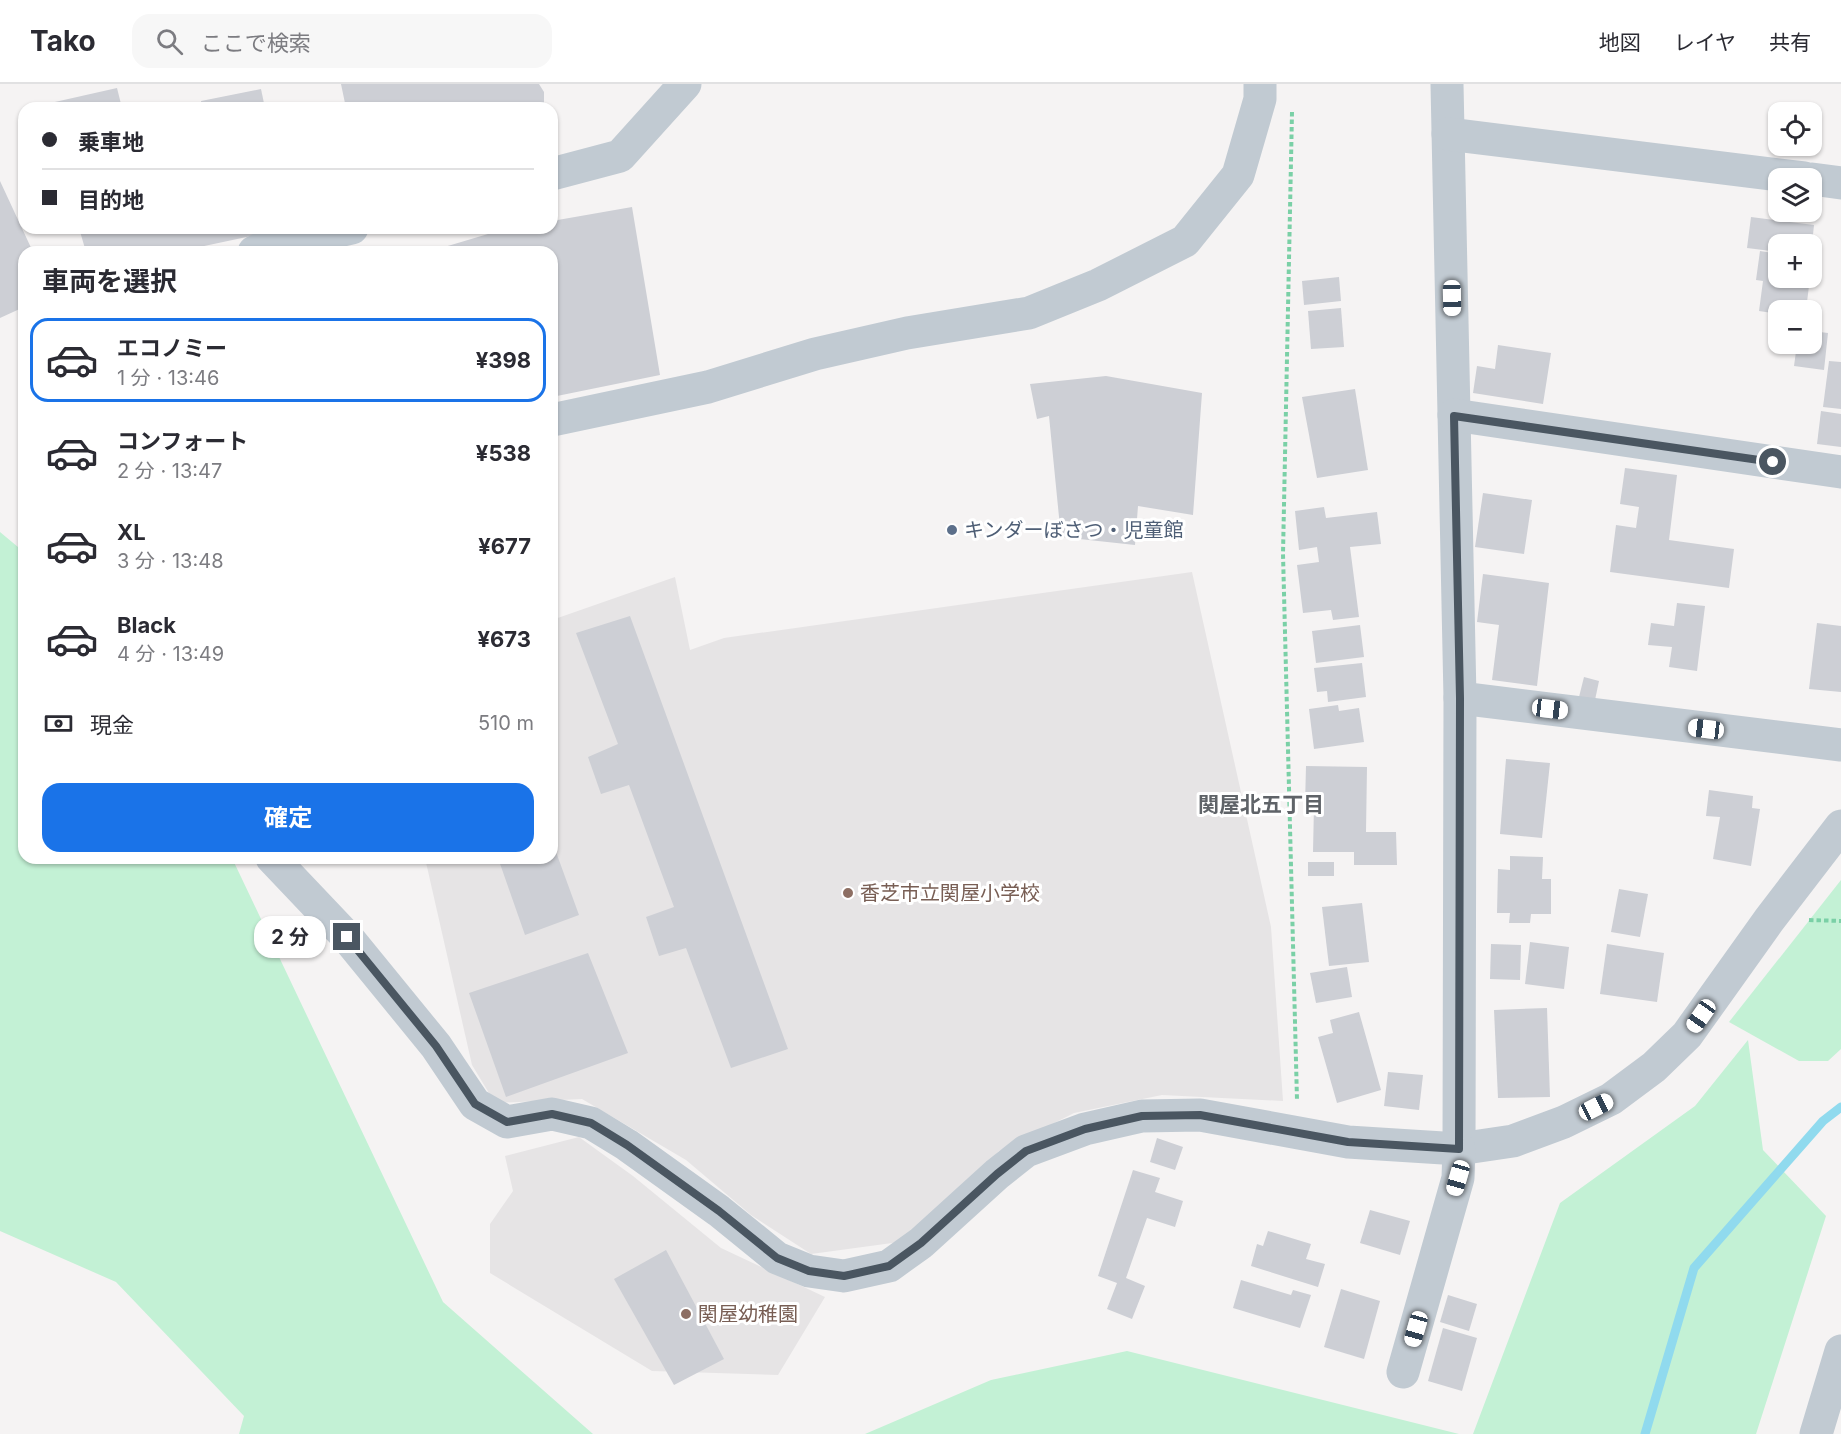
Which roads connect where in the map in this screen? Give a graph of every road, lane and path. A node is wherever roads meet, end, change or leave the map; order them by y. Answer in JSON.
{"nodes":[{"id":1,"x":685,"y":84,"type":"edge"},
{"id":2,"x":1260,"y":84,"type":"edge"},
{"id":3,"x":1447,"y":84,"type":"edge"},
{"id":4,"x":1292,"y":108,"type":"dead end"},
{"id":5,"x":1448,"y":134,"type":"junction"},
{"id":6,"x":558,"y":172,"type":"edge"},
{"id":7,"x":1768,"y":174,"type":"edge"},
{"id":8,"x":1822,"y":180,"type":"edge"},
{"id":9,"x":1841,"y":183,"type":"edge"},
{"id":10,"x":326,"y":234,"type":"edge"},
{"id":11,"x":273,"y":246,"type":"edge"},
{"id":12,"x":1454,"y":416,"type":"junction"},
{"id":13,"x":558,"y":419,"type":"edge"},
{"id":14,"x":1841,"y":471,"type":"edge"},
{"id":15,"x":1460,"y":698,"type":"junction"},
{"id":16,"x":1841,"y":746,"type":"edge"},
{"id":17,"x":1841,"y":826,"type":"edge"},
{"id":18,"x":278,"y":864,"type":"edge"},
{"id":19,"x":1298,"y":1132,"type":"junction"},
{"id":20,"x":1459,"y":1149,"type":"junction"},
{"id":21,"x":1841,"y":1350,"type":"edge"},
{"id":22,"x":1403,"y":1372,"type":"dead end"},
{"id":23,"x":1816,"y":1434,"type":"edge"}],
"edges":[{"from":1,"to":6,"type":"street"},
{"from":2,"to":13,"type":"street"},
{"from":3,"to":5,"type":"street"},
{"from":4,"to":19,"type":"path"},
{"from":5,"to":7,"type":"street"},
{"from":5,"to":12,"type":"street"},
{"from":8,"to":9,"type":"street"},
{"from":10,"to":11,"type":"street"},
{"from":12,"to":14,"type":"street"},
{"from":12,"to":15,"type":"street"},
{"from":15,"to":16,"type":"street"},
{"from":15,"to":20,"type":"street"},
{"from":17,"to":20,"type":"street"},
{"from":18,"to":19,"type":"street"},
{"from":19,"to":20,"type":"street"},
{"from":20,"to":22,"type":"street"},
{"from":21,"to":23,"type":"street"}]}
